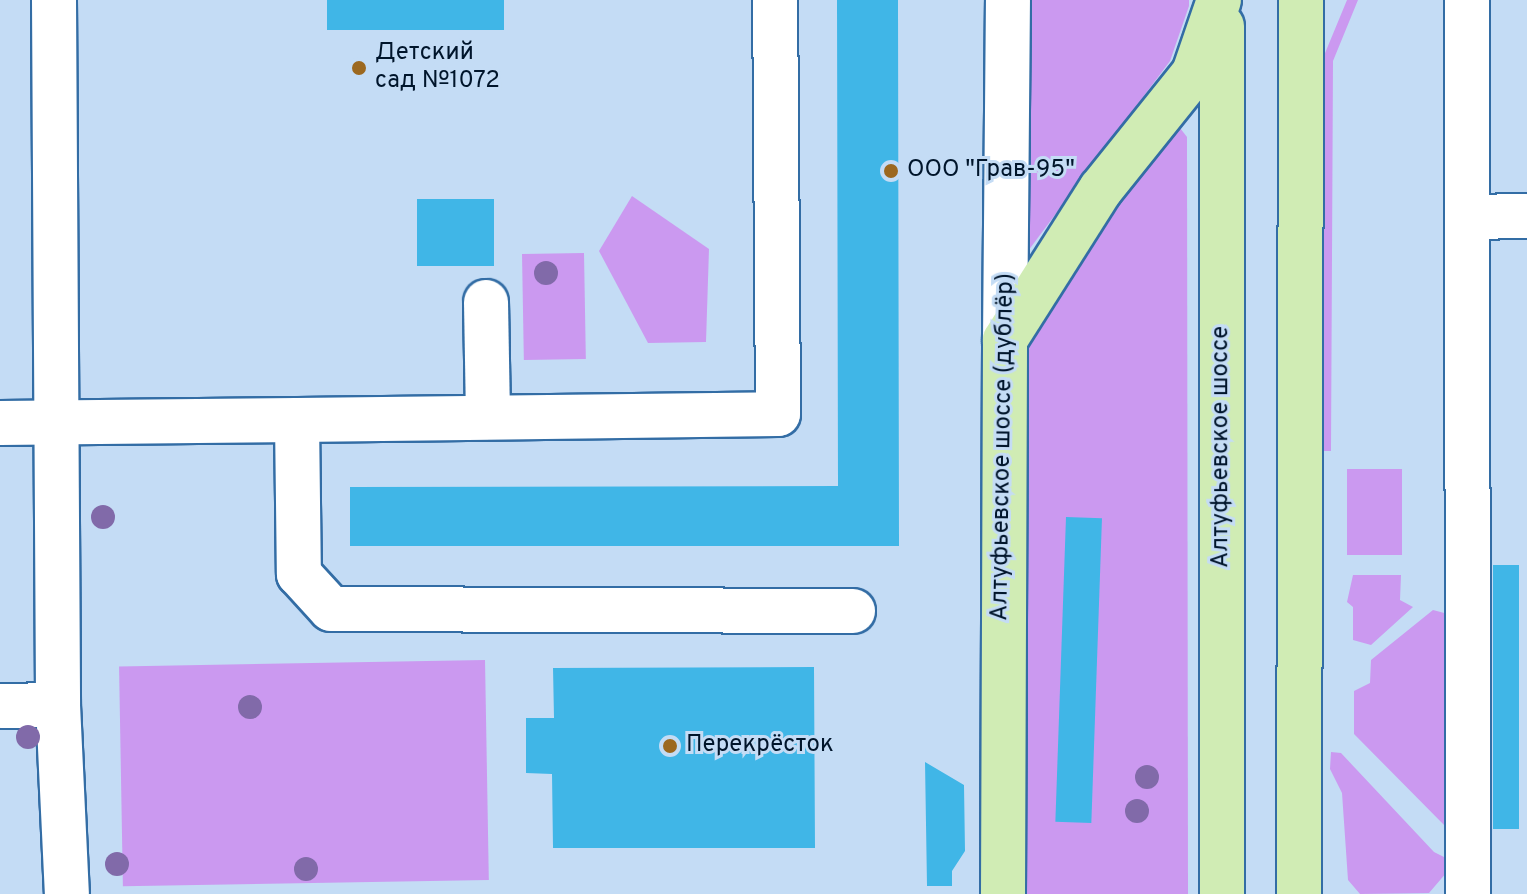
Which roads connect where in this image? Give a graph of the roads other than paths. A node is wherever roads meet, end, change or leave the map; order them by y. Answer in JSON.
{"nodes":[{"id":1,"x":54,"y":0,"type":"edge"},
{"id":2,"x":775,"y":0,"type":"edge"},
{"id":3,"x":1008,"y":0,"type":"edge"},
{"id":4,"x":1221,"y":0,"type":"edge"},
{"id":5,"x":1467,"y":0,"type":"edge"},
{"id":6,"x":1305,"y":12,"type":"edge"},
{"id":7,"x":1527,"y":216,"type":"edge"},
{"id":8,"x":1469,"y":217,"type":"junction"},
{"id":9,"x":486,"y":302,"type":"dead end"},
{"id":10,"x":1005,"y":340,"type":"junction"},
{"id":11,"x":488,"y":417,"type":"junction"},
{"id":12,"x":297,"y":420,"type":"junction"},
{"id":13,"x":57,"y":422,"type":"junction"},
{"id":14,"x":0,"y":423,"type":"edge"},
{"id":15,"x":853,"y":611,"type":"dead end"},
{"id":16,"x":58,"y":705,"type":"junction"},
{"id":17,"x":0,"y":706,"type":"edge"},
{"id":18,"x":67,"y":894,"type":"edge"},
{"id":19,"x":1003,"y":894,"type":"edge"},
{"id":20,"x":1222,"y":894,"type":"edge"},
{"id":21,"x":1299,"y":894,"type":"edge"},
{"id":22,"x":1468,"y":894,"type":"edge"}],
"edges":[{"from":1,"to":13,"type":"street"},
{"from":2,"to":11,"type":"street"},
{"from":3,"to":10,"type":"street","name":"Алтуфьевское шоссе (дублёр)"},
{"from":4,"to":10,"type":"main road"},
{"from":4,"to":20,"type":"main road","name":"Алтуфьевское шоссе"},
{"from":5,"to":8,"type":"street"},
{"from":6,"to":21,"type":"main road"},
{"from":7,"to":8,"type":"street"},
{"from":8,"to":22,"type":"street"},
{"from":9,"to":11,"type":"street"},
{"from":10,"to":19,"type":"main road","name":"Алтуфьевское шоссе (дублёр)"},
{"from":11,"to":12,"type":"street"},
{"from":12,"to":13,"type":"street"},
{"from":12,"to":15,"type":"street"},
{"from":13,"to":14,"type":"street"},
{"from":13,"to":16,"type":"street"},
{"from":16,"to":17,"type":"street"},
{"from":16,"to":18,"type":"street"}]}
